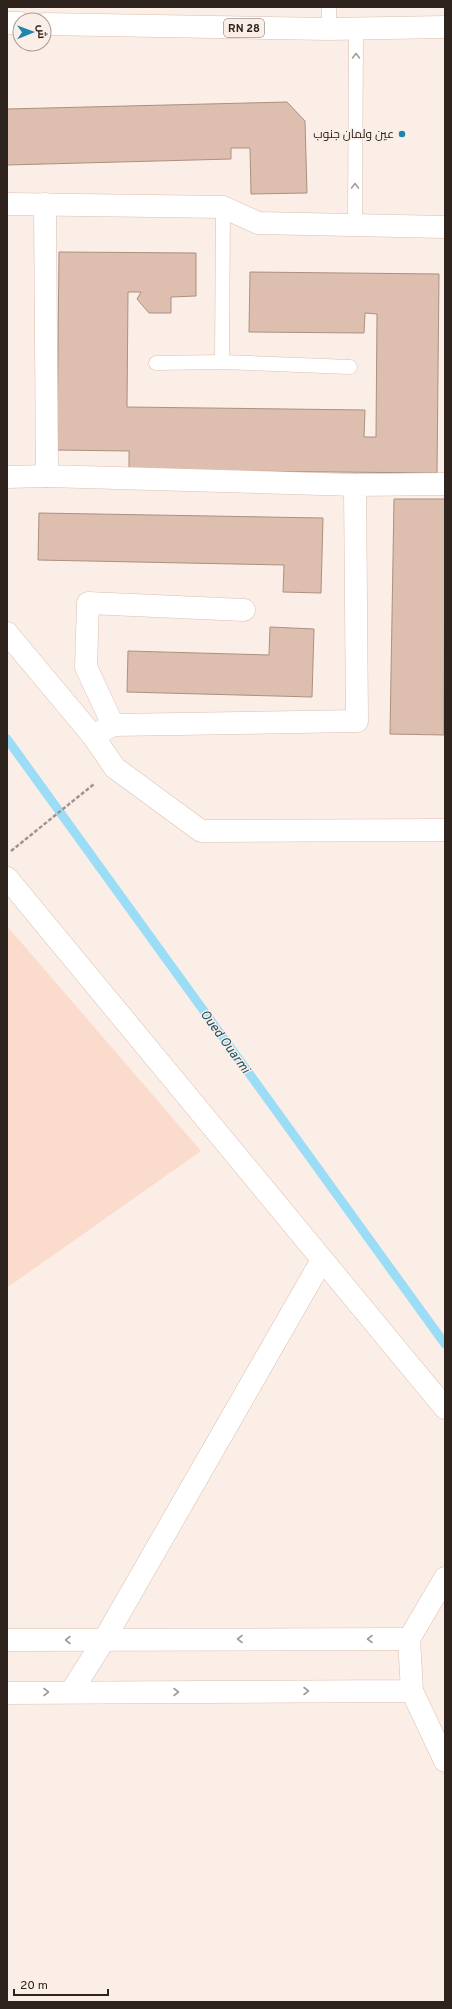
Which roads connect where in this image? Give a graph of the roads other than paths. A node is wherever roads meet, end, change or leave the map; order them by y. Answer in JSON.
{"nodes":[{"id":1,"x":329,"y":7,"type":"edge"},
{"id":2,"x":52,"y":24,"type":"edge"},
{"id":3,"x":445,"y":27,"type":"edge"},
{"id":4,"x":329,"y":29,"type":"junction"},
{"id":5,"x":356,"y":29,"type":"junction"},
{"id":6,"x":7,"y":204,"type":"edge"},
{"id":7,"x":45,"y":204,"type":"junction"},
{"id":8,"x":224,"y":207,"type":"junction"},
{"id":9,"x":355,"y":225,"type":"junction"},
{"id":10,"x":445,"y":227,"type":"edge"},
{"id":11,"x":222,"y":362,"type":"junction"},
{"id":12,"x":156,"y":363,"type":"dead end"},
{"id":13,"x":350,"y":367,"type":"dead end"},
{"id":14,"x":47,"y":476,"type":"junction"},
{"id":15,"x":7,"y":478,"type":"edge"},
{"id":16,"x":445,"y":484,"type":"edge"},
{"id":17,"x":355,"y":485,"type":"junction"},
{"id":18,"x":244,"y":610,"type":"dead end"},
{"id":19,"x":7,"y":632,"type":"edge"},
{"id":20,"x":113,"y":726,"type":"junction"},
{"id":21,"x":93,"y":736,"type":"junction"},
{"id":22,"x":445,"y":830,"type":"edge"},
{"id":23,"x":7,"y":878,"type":"edge"},
{"id":24,"x":322,"y":1260,"type":"junction"},
{"id":25,"x":445,"y":1408,"type":"edge"},
{"id":26,"x":445,"y":1578,"type":"edge"},
{"id":27,"x":409,"y":1638,"type":"junction"},
{"id":28,"x":7,"y":1640,"type":"edge"},
{"id":29,"x":104,"y":1640,"type":"junction"},
{"id":30,"x":412,"y":1691,"type":"junction"},
{"id":31,"x":71,"y":1692,"type":"junction"},
{"id":32,"x":7,"y":1693,"type":"edge"},
{"id":33,"x":445,"y":1761,"type":"edge"}],
"edges":[{"from":1,"to":4,"type":"lane"},
{"from":2,"to":4,"type":"street","number":"RN 28"},
{"from":3,"to":5,"type":"street","number":"RN 28"},
{"from":4,"to":5,"type":"street","number":"RN 28"},
{"from":9,"to":5,"type":"lane","one_way":true},
{"from":6,"to":7,"type":"street"},
{"from":7,"to":8,"type":"street"},
{"from":7,"to":14,"type":"street"},
{"from":8,"to":9,"type":"street"},
{"from":8,"to":11,"type":"lane"},
{"from":9,"to":10,"type":"street"},
{"from":11,"to":12,"type":"lane"},
{"from":11,"to":13,"type":"lane"},
{"from":14,"to":15,"type":"street"},
{"from":14,"to":17,"type":"street"},
{"from":16,"to":17,"type":"street"},
{"from":17,"to":20,"type":"street"},
{"from":18,"to":20,"type":"street"},
{"from":19,"to":21,"type":"street"},
{"from":20,"to":21,"type":"street"},
{"from":21,"to":22,"type":"street"},
{"from":23,"to":24,"type":"street"},
{"from":24,"to":25,"type":"street"},
{"from":24,"to":29,"type":"street"},
{"from":26,"to":27,"type":"street"},
{"from":27,"to":29,"type":"street","one_way":true},
{"from":27,"to":30,"type":"street"},
{"from":29,"to":28,"type":"street","one_way":true},
{"from":29,"to":31,"type":"street"},
{"from":31,"to":30,"type":"street","one_way":true},
{"from":30,"to":33,"type":"street"},
{"from":32,"to":31,"type":"street","one_way":true}]}
